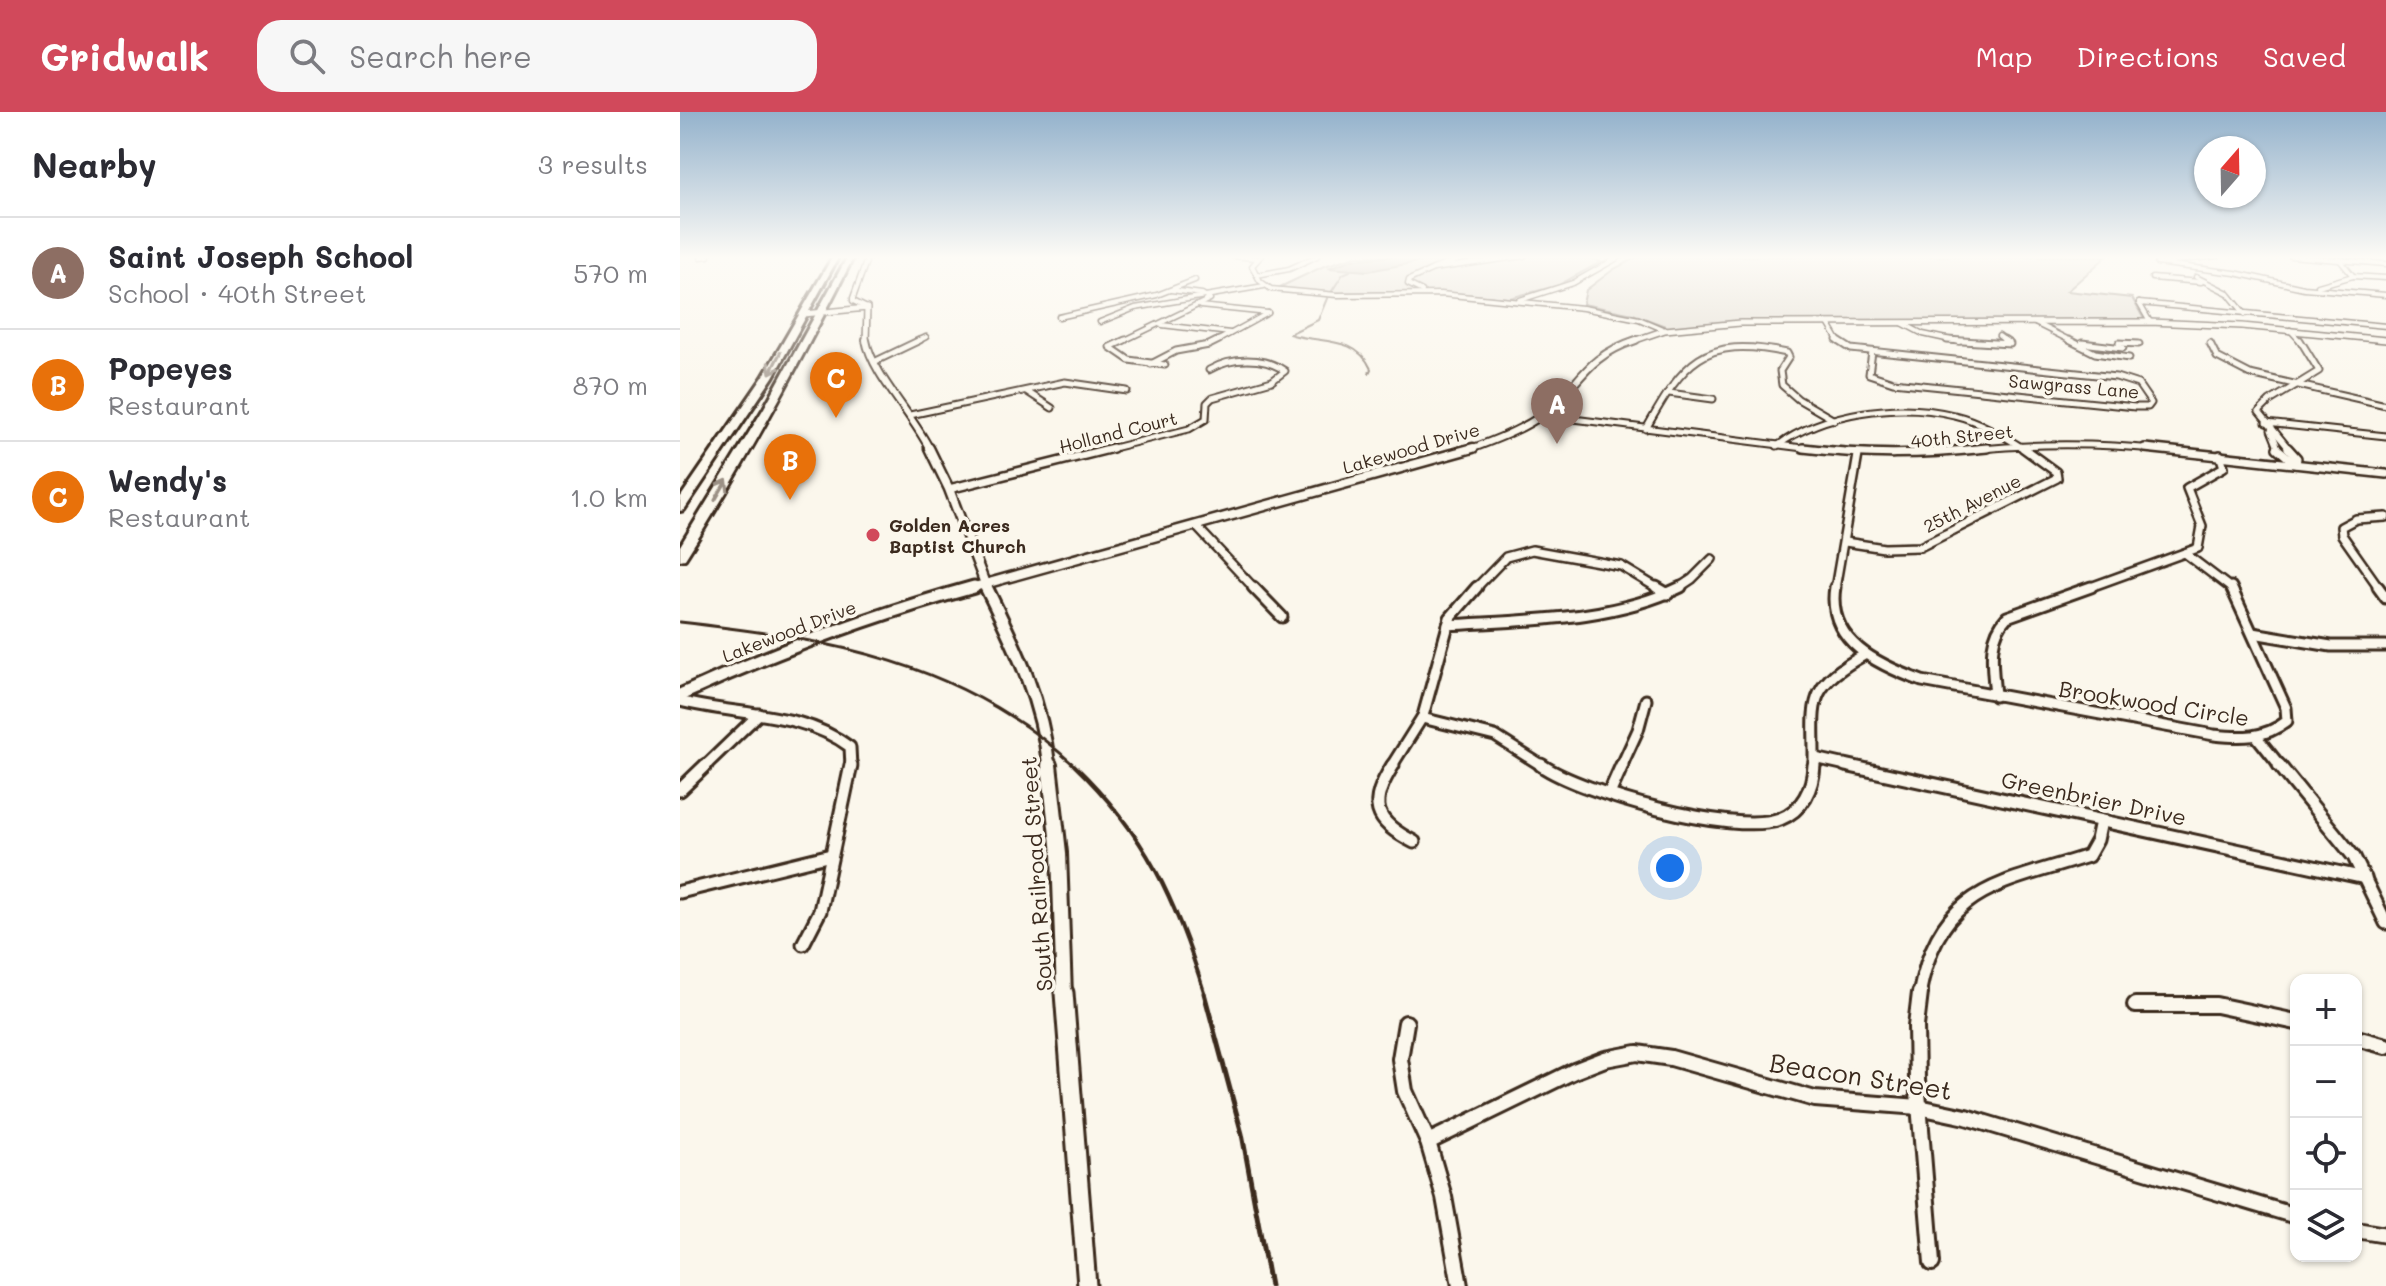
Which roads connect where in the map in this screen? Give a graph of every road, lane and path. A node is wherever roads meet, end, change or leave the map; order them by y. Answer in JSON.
{"nodes":[{"id":1,"x":806,"y":311,"type":"edge"},
{"id":2,"x":837,"y":311,"type":"edge"},
{"id":3,"x":867,"y":311,"type":"edge"},
{"id":4,"x":1085,"y":311,"type":"edge"},
{"id":5,"x":1128,"y":311,"type":"edge"},
{"id":6,"x":1189,"y":311,"type":"edge"},
{"id":7,"x":1246,"y":311,"type":"edge"},
{"id":8,"x":1601,"y":311,"type":"edge"},
{"id":9,"x":2144,"y":311,"type":"edge"},
{"id":10,"x":2214,"y":311,"type":"edge"},
{"id":11,"x":2242,"y":311,"type":"edge"},
{"id":12,"x":824,"y":312,"type":"junction"},
{"id":13,"x":804,"y":314,"type":"junction"},
{"id":14,"x":2245,"y":314,"type":"junction"},
{"id":15,"x":1059,"y":317,"type":"dead end"},
{"id":16,"x":1100,"y":322,"type":"dead end"},
{"id":17,"x":2150,"y":322,"type":"junction"},
{"id":18,"x":1828,"y":323,"type":"junction"},
{"id":19,"x":1902,"y":323,"type":"junction"},
{"id":20,"x":2035,"y":323,"type":"junction"},
{"id":21,"x":1158,"y":325,"type":"junction"},
{"id":22,"x":2386,"y":326,"type":"edge"},
{"id":23,"x":1665,"y":330,"type":"junction"},
{"id":24,"x":2290,"y":330,"type":"junction"},
{"id":25,"x":1230,"y":333,"type":"junction"},
{"id":26,"x":1999,"y":336,"type":"dead end"},
{"id":27,"x":926,"y":337,"type":"dead end"},
{"id":28,"x":2076,"y":340,"type":"junction"},
{"id":29,"x":2386,"y":340,"type":"edge"},
{"id":30,"x":2210,"y":343,"type":"dead end"},
{"id":31,"x":2139,"y":344,"type":"dead end"},
{"id":32,"x":2123,"y":348,"type":"dead end"},
{"id":33,"x":1872,"y":352,"type":"junction"},
{"id":34,"x":2129,"y":358,"type":"dead end"},
{"id":35,"x":874,"y":362,"type":"junction"},
{"id":36,"x":1151,"y":364,"type":"junction"},
{"id":37,"x":1165,"y":365,"type":"dead end"},
{"id":38,"x":1209,"y":370,"type":"dead end"},
{"id":39,"x":2299,"y":387,"type":"junction"},
{"id":40,"x":1026,"y":391,"type":"junction"},
{"id":41,"x":1127,"y":391,"type":"dead end"},
{"id":42,"x":1669,"y":393,"type":"junction"},
{"id":43,"x":1713,"y":399,"type":"dead end"},
{"id":44,"x":2386,"y":405,"type":"edge"},
{"id":45,"x":1052,"y":408,"type":"dead end"},
{"id":46,"x":910,"y":415,"type":"junction"},
{"id":47,"x":1542,"y":415,"type":"junction"},
{"id":48,"x":1834,"y":420,"type":"junction"},
{"id":49,"x":2266,"y":423,"type":"junction"},
{"id":50,"x":1646,"y":429,"type":"junction"},
{"id":51,"x":2386,"y":436,"type":"edge"},
{"id":52,"x":2014,"y":445,"type":"junction"},
{"id":53,"x":1777,"y":446,"type":"junction"},
{"id":54,"x":1858,"y":455,"type":"junction"},
{"id":55,"x":2220,"y":455,"type":"junction"},
{"id":56,"x":2296,"y":464,"type":"junction"},
{"id":57,"x":2386,"y":474,"type":"edge"},
{"id":58,"x":949,"y":489,"type":"junction"},
{"id":59,"x":680,"y":507,"type":"edge"},
{"id":60,"x":2386,"y":517,"type":"edge"},
{"id":61,"x":1196,"y":526,"type":"junction"},
{"id":62,"x":1845,"y":542,"type":"junction"},
{"id":63,"x":2186,"y":554,"type":"junction"},
{"id":64,"x":680,"y":556,"type":"edge"},
{"id":65,"x":1712,"y":559,"type":"dead end"},
{"id":66,"x":2374,"y":581,"type":"junction"},
{"id":67,"x":2386,"y":582,"type":"edge"},
{"id":68,"x":984,"y":583,"type":"junction"},
{"id":69,"x":1668,"y":594,"type":"junction"},
{"id":70,"x":2386,"y":598,"type":"edge"},
{"id":71,"x":1282,"y":617,"type":"dead end"},
{"id":72,"x":1448,"y":625,"type":"junction"},
{"id":73,"x":2253,"y":633,"type":"junction"},
{"id":74,"x":2386,"y":646,"type":"edge"},
{"id":75,"x":1864,"y":655,"type":"junction"},
{"id":76,"x":680,"y":695,"type":"edge"},
{"id":77,"x":1995,"y":696,"type":"junction"},
{"id":78,"x":1646,"y":700,"type":"dead end"},
{"id":79,"x":680,"y":701,"type":"edge"},
{"id":80,"x":759,"y":714,"type":"junction"},
{"id":81,"x":1422,"y":718,"type":"junction"},
{"id":82,"x":2257,"y":737,"type":"junction"},
{"id":83,"x":1815,"y":758,"type":"junction"},
{"id":84,"x":680,"y":790,"type":"edge"},
{"id":85,"x":1609,"y":794,"type":"junction"},
{"id":86,"x":2101,"y":821,"type":"junction"},
{"id":87,"x":1414,"y":842,"type":"dead end"},
{"id":88,"x":831,"y":855,"type":"junction"},
{"id":89,"x":2365,"y":878,"type":"junction"},
{"id":90,"x":680,"y":892,"type":"edge"},
{"id":91,"x":2386,"y":923,"type":"edge"},
{"id":92,"x":803,"y":944,"type":"dead end"},
{"id":93,"x":2135,"y":1005,"type":"dead end"},
{"id":94,"x":2290,"y":1020,"type":"edge"},
{"id":95,"x":1406,"y":1023,"type":"dead end"},
{"id":96,"x":2362,"y":1040,"type":"edge"},
{"id":97,"x":2386,"y":1046,"type":"edge"},
{"id":98,"x":1919,"y":1107,"type":"junction"},
{"id":99,"x":1428,"y":1142,"type":"junction"},
{"id":100,"x":2290,"y":1214,"type":"edge"},
{"id":101,"x":2362,"y":1231,"type":"edge"},
{"id":102,"x":2386,"y":1235,"type":"edge"},
{"id":103,"x":1932,"y":1263,"type":"dead end"},
{"id":104,"x":1087,"y":1286,"type":"edge"},
{"id":105,"x":1460,"y":1286,"type":"edge"}],
"edges":[{"from":1,"to":13,"type":"highway"},
{"from":2,"to":12,"type":"street"},
{"from":3,"to":35,"type":"street","name":"South Railroad Street"},
{"from":4,"to":15,"type":"street"},
{"from":5,"to":16,"type":"street"},
{"from":6,"to":21,"type":"street"},
{"from":7,"to":25,"type":"street"},
{"from":8,"to":23,"type":"street"},
{"from":9,"to":17,"type":"street"},
{"from":10,"to":14,"type":"street"},
{"from":11,"to":14,"type":"street"},
{"from":12,"to":13,"type":"street"},
{"from":64,"to":12,"type":"highway","one_way":true},
{"from":13,"to":59,"type":"highway","one_way":true},
{"from":14,"to":22,"type":"street"},
{"from":17,"to":20,"type":"street","name":"Lakewood Drive"},
{"from":17,"to":24,"type":"street","name":"Lakewood Drive"},
{"from":18,"to":19,"type":"street","name":"Lakewood Drive"},
{"from":18,"to":23,"type":"street","name":"Lakewood Drive"},
{"from":18,"to":33,"type":"street","name":"Sawgrass Lane"},
{"from":19,"to":20,"type":"street","name":"Lakewood Drive"},
{"from":19,"to":26,"type":"street"},
{"from":20,"to":28,"type":"street"},
{"from":20,"to":34,"type":"street"},
{"from":21,"to":25,"type":"street"},
{"from":21,"to":36,"type":"street"},
{"from":23,"to":47,"type":"street","name":"Lakewood Drive"},
{"from":24,"to":29,"type":"street","name":"Lakewood Drive"},
{"from":24,"to":39,"type":"street"},
{"from":25,"to":36,"type":"street"},
{"from":27,"to":35,"type":"street"},
{"from":28,"to":31,"type":"street"},
{"from":28,"to":32,"type":"street"},
{"from":30,"to":39,"type":"street"},
{"from":33,"to":33,"type":"street","name":"Sawgrass Lane"},
{"from":35,"to":46,"type":"street","name":"South Railroad Street"},
{"from":36,"to":37,"type":"street"},
{"from":38,"to":58,"type":"street","name":"Holland Court"},
{"from":39,"to":44,"type":"street"},
{"from":39,"to":49,"type":"street"},
{"from":40,"to":41,"type":"street"},
{"from":40,"to":45,"type":"street"},
{"from":40,"to":46,"type":"street"},
{"from":42,"to":43,"type":"street"},
{"from":42,"to":48,"type":"street"},
{"from":42,"to":50,"type":"street"},
{"from":46,"to":58,"type":"street","name":"South Railroad Street"},
{"from":47,"to":50,"type":"street","name":"40th Street"},
{"from":47,"to":61,"type":"street","name":"Lakewood Drive"},
{"from":48,"to":52,"type":"street"},
{"from":48,"to":53,"type":"street"},
{"from":49,"to":51,"type":"street"},
{"from":49,"to":56,"type":"street"},
{"from":50,"to":53,"type":"street","name":"40th Street"},
{"from":52,"to":54,"type":"street","name":"40th Street"},
{"from":52,"to":55,"type":"street","name":"40th Street"},
{"from":52,"to":62,"type":"street","name":"25th Avenue"},
{"from":53,"to":54,"type":"street","name":"40th Street"},
{"from":54,"to":62,"type":"street"},
{"from":55,"to":56,"type":"street","name":"40th Street"},
{"from":55,"to":63,"type":"street"},
{"from":56,"to":57,"type":"street","name":"40th Street"},
{"from":58,"to":68,"type":"street","name":"South Railroad Street"},
{"from":60,"to":66,"type":"street"},
{"from":61,"to":68,"type":"street","name":"Lakewood Drive"},
{"from":61,"to":71,"type":"street"},
{"from":62,"to":75,"type":"street"},
{"from":63,"to":73,"type":"street","name":"Brookwood Circle"},
{"from":63,"to":77,"type":"street"},
{"from":65,"to":69,"type":"street"},
{"from":66,"to":67,"type":"street"},
{"from":66,"to":70,"type":"street"},
{"from":68,"to":76,"type":"street","name":"Lakewood Drive"},
{"from":68,"to":104,"type":"street","name":"South Railroad Street"},
{"from":69,"to":72,"type":"street"},
{"from":69,"to":72,"type":"street"},
{"from":72,"to":81,"type":"street"},
{"from":73,"to":74,"type":"street"},
{"from":73,"to":82,"type":"street","name":"Brookwood Circle"},
{"from":75,"to":77,"type":"street","name":"Brookwood Circle"},
{"from":75,"to":83,"type":"street"},
{"from":77,"to":82,"type":"street","name":"Brookwood Circle"},
{"from":78,"to":85,"type":"street"},
{"from":79,"to":80,"type":"street"},
{"from":80,"to":84,"type":"street"},
{"from":80,"to":88,"type":"street"},
{"from":81,"to":85,"type":"street"},
{"from":81,"to":87,"type":"street"},
{"from":82,"to":89,"type":"street"},
{"from":83,"to":85,"type":"street"},
{"from":83,"to":86,"type":"street","name":"Greenbrier Drive"},
{"from":86,"to":89,"type":"street","name":"Greenbrier Drive"},
{"from":86,"to":98,"type":"street"},
{"from":88,"to":90,"type":"street"},
{"from":88,"to":92,"type":"street"},
{"from":89,"to":91,"type":"street"},
{"from":93,"to":94,"type":"street"},
{"from":95,"to":99,"type":"street"},
{"from":96,"to":97,"type":"street"},
{"from":98,"to":99,"type":"street","name":"Beacon Street"},
{"from":98,"to":100,"type":"street","name":"Beacon Street"},
{"from":98,"to":103,"type":"street"},
{"from":99,"to":105,"type":"street"},
{"from":101,"to":102,"type":"street"}]}
